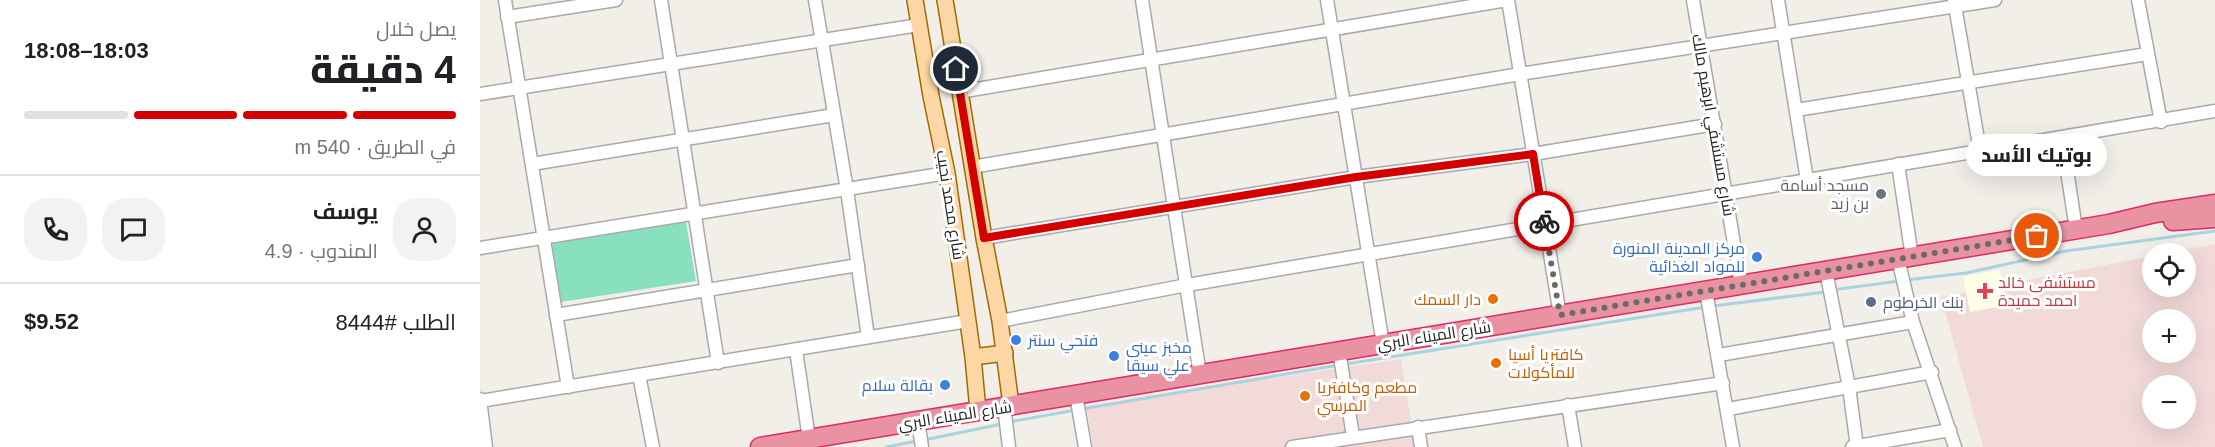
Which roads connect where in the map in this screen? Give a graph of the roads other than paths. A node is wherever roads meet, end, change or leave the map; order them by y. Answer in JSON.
{"nodes":[{"id":1,"x":505,"y":0,"type":"edge"},
{"id":2,"x":616,"y":0,"type":"edge"},
{"id":3,"x":661,"y":0,"type":"edge"},
{"id":4,"x":815,"y":0,"type":"edge"},
{"id":5,"x":915,"y":0,"type":"edge"},
{"id":6,"x":945,"y":0,"type":"edge"},
{"id":7,"x":1142,"y":0,"type":"edge"},
{"id":8,"x":1327,"y":0,"type":"edge"},
{"id":9,"x":1508,"y":0,"type":"edge"},
{"id":10,"x":1693,"y":0,"type":"edge"},
{"id":11,"x":1778,"y":0,"type":"edge"},
{"id":12,"x":1995,"y":0,"type":"edge"},
{"id":13,"x":2138,"y":0,"type":"edge"},
{"id":14,"x":1955,"y":3,"type":"edge"},
{"id":15,"x":507,"y":17,"type":"junction"},
{"id":16,"x":919,"y":25,"type":"junction"},
{"id":17,"x":1331,"y":28,"type":"junction"},
{"id":18,"x":1784,"y":34,"type":"junction"},
{"id":19,"x":822,"y":40,"type":"junction"},
{"id":20,"x":1700,"y":48,"type":"junction"},
{"id":21,"x":2147,"y":54,"type":"junction"},
{"id":22,"x":1151,"y":58,"type":"junction"},
{"id":23,"x":672,"y":65,"type":"junction"},
{"id":24,"x":1520,"y":74,"type":"junction"},
{"id":25,"x":1968,"y":83,"type":"junction"},
{"id":26,"x":519,"y":88,"type":"junction"},
{"id":27,"x":959,"y":92,"type":"junction"},
{"id":28,"x":480,"y":94,"type":"edge"},
{"id":29,"x":1342,"y":104,"type":"junction"},
{"id":30,"x":1796,"y":110,"type":"junction"},
{"id":31,"x":2215,"y":111,"type":"edge"},
{"id":32,"x":834,"y":115,"type":"junction"},
{"id":33,"x":2161,"y":122,"type":"junction"},
{"id":34,"x":1715,"y":124,"type":"junction"},
{"id":35,"x":1164,"y":134,"type":"junction"},
{"id":36,"x":2062,"y":138,"type":"junction"},
{"id":37,"x":684,"y":139,"type":"junction"},
{"id":38,"x":1980,"y":151,"type":"junction"},
{"id":39,"x":1533,"y":154,"type":"junction"},
{"id":40,"x":532,"y":164,"type":"junction"},
{"id":41,"x":1898,"y":164,"type":"junction"},
{"id":42,"x":972,"y":167,"type":"junction"},
{"id":43,"x":947,"y":173,"type":"junction"},
{"id":44,"x":1356,"y":177,"type":"junction"},
{"id":45,"x":1808,"y":180,"type":"junction"},
{"id":46,"x":847,"y":190,"type":"junction"},
{"id":47,"x":1726,"y":194,"type":"junction"},
{"id":48,"x":1174,"y":208,"type":"junction"},
{"id":49,"x":2211,"y":211,"type":"edge"},
{"id":50,"x":695,"y":214,"type":"junction"},
{"id":51,"x":1544,"y":224,"type":"junction"},
{"id":52,"x":2076,"y":229,"type":"junction"},
{"id":53,"x":544,"y":238,"type":"junction"},
{"id":54,"x":984,"y":238,"type":"junction"},
{"id":55,"x":480,"y":248,"type":"edge"},
{"id":56,"x":1368,"y":254,"type":"junction"},
{"id":57,"x":1905,"y":258,"type":"junction"},
{"id":58,"x":858,"y":266,"type":"junction"},
{"id":59,"x":1826,"y":271,"type":"junction"},
{"id":60,"x":1187,"y":285,"type":"junction"},
{"id":61,"x":1741,"y":285,"type":"junction"},
{"id":62,"x":707,"y":291,"type":"junction"},
{"id":63,"x":1706,"y":291,"type":"junction"},
{"id":64,"x":556,"y":315,"type":"junction"},
{"id":65,"x":1560,"y":315,"type":"junction"},
{"id":66,"x":968,"y":321,"type":"junction"},
{"id":67,"x":1000,"y":321,"type":"junction"},
{"id":68,"x":1913,"y":322,"type":"junction"},
{"id":69,"x":1840,"y":335,"type":"junction"},
{"id":70,"x":868,"y":337,"type":"junction"},
{"id":71,"x":1383,"y":344,"type":"junction"},
{"id":72,"x":796,"y":350,"type":"junction"},
{"id":73,"x":1339,"y":351,"type":"junction"},
{"id":74,"x":1005,"y":353,"type":"junction"},
{"id":75,"x":1719,"y":355,"type":"junction"},
{"id":76,"x":973,"y":357,"type":"junction"},
{"id":77,"x":718,"y":363,"type":"junction"},
{"id":78,"x":1932,"y":372,"type":"junction"},
{"id":79,"x":639,"y":375,"type":"junction"},
{"id":80,"x":1200,"y":375,"type":"junction"},
{"id":81,"x":1723,"y":383,"type":"junction"},
{"id":82,"x":568,"y":387,"type":"junction"},
{"id":83,"x":1849,"y":387,"type":"junction"},
{"id":84,"x":1076,"y":395,"type":"junction"},
{"id":85,"x":480,"y":401,"type":"edge"},
{"id":86,"x":1008,"y":405,"type":"junction"},
{"id":87,"x":1568,"y":405,"type":"junction"},
{"id":88,"x":1728,"y":409,"type":"junction"},
{"id":89,"x":978,"y":411,"type":"junction"},
{"id":90,"x":918,"y":421,"type":"junction"},
{"id":91,"x":1418,"y":427,"type":"junction"},
{"id":92,"x":1950,"y":430,"type":"junction"},
{"id":93,"x":1353,"y":436,"type":"junction"},
{"id":94,"x":810,"y":439,"type":"junction"},
{"id":95,"x":842,"y":440,"type":"edge"},
{"id":96,"x":486,"y":447,"type":"edge"},
{"id":97,"x":653,"y":447,"type":"edge"},
{"id":98,"x":760,"y":447,"type":"edge"},
{"id":99,"x":922,"y":447,"type":"edge"},
{"id":100,"x":1009,"y":447,"type":"edge"},
{"id":101,"x":1085,"y":447,"type":"edge"},
{"id":102,"x":1292,"y":447,"type":"edge"},
{"id":103,"x":1421,"y":447,"type":"edge"},
{"id":104,"x":1575,"y":447,"type":"edge"},
{"id":105,"x":1734,"y":447,"type":"edge"},
{"id":106,"x":1852,"y":447,"type":"edge"},
{"id":107,"x":1857,"y":447,"type":"edge"},
{"id":108,"x":1955,"y":447,"type":"edge"}],
"edges":[{"from":1,"to":15,"type":"street"},
{"from":2,"to":15,"type":"street"},
{"from":3,"to":23,"type":"street"},
{"from":4,"to":19,"type":"street"},
{"from":5,"to":16,"type":"main road","name":"شارع محمد نجيب"},
{"from":6,"to":27,"type":"main road","name":"شارع محمد نجيب"},
{"from":7,"to":22,"type":"street"},
{"from":8,"to":17,"type":"street"},
{"from":9,"to":17,"type":"street"},
{"from":9,"to":24,"type":"street"},
{"from":10,"to":20,"type":"street","name":"شارع مستشفي ابرهيم مالك"},
{"from":11,"to":18,"type":"street"},
{"from":12,"to":14,"type":"street"},
{"from":13,"to":21,"type":"street"},
{"from":14,"to":18,"type":"street"},
{"from":14,"to":25,"type":"street"},
{"from":15,"to":26,"type":"street"},
{"from":16,"to":19,"type":"street"},
{"from":16,"to":43,"type":"main road","name":"شارع محمد نجيب"},
{"from":17,"to":22,"type":"street"},
{"from":17,"to":29,"type":"street"},
{"from":18,"to":20,"type":"street"},
{"from":18,"to":30,"type":"street"},
{"from":19,"to":23,"type":"street"},
{"from":19,"to":32,"type":"street"},
{"from":20,"to":24,"type":"street"},
{"from":20,"to":34,"type":"street","name":"شارع مستشفي ابرهيم مالك"},
{"from":21,"to":25,"type":"street"},
{"from":21,"to":33,"type":"street"},
{"from":22,"to":27,"type":"street"},
{"from":22,"to":35,"type":"street"},
{"from":23,"to":26,"type":"street"},
{"from":23,"to":37,"type":"street"},
{"from":24,"to":29,"type":"street"},
{"from":24,"to":39,"type":"street"},
{"from":25,"to":30,"type":"street"},
{"from":25,"to":38,"type":"street"},
{"from":26,"to":28,"type":"street"},
{"from":26,"to":40,"type":"street"},
{"from":27,"to":42,"type":"main road","name":"شارع محمد نجيب"},
{"from":29,"to":35,"type":"street"},
{"from":29,"to":44,"type":"street"},
{"from":30,"to":45,"type":"street"},
{"from":31,"to":33,"type":"street"},
{"from":32,"to":37,"type":"street"},
{"from":32,"to":46,"type":"street"},
{"from":33,"to":36,"type":"street"},
{"from":34,"to":39,"type":"street"},
{"from":34,"to":47,"type":"street","name":"شارع مستشفي ابرهيم مالك"},
{"from":35,"to":42,"type":"street"},
{"from":35,"to":48,"type":"street"},
{"from":36,"to":38,"type":"street"},
{"from":36,"to":52,"type":"street"},
{"from":37,"to":40,"type":"street"},
{"from":37,"to":50,"type":"street"},
{"from":38,"to":41,"type":"street"},
{"from":39,"to":44,"type":"street"},
{"from":39,"to":51,"type":"street"},
{"from":40,"to":53,"type":"street"},
{"from":41,"to":45,"type":"street"},
{"from":41,"to":57,"type":"street"},
{"from":42,"to":54,"type":"main road","name":"شارع محمد نجيب"},
{"from":43,"to":46,"type":"street"},
{"from":43,"to":66,"type":"main road","name":"شارع محمد نجيب"},
{"from":44,"to":48,"type":"street"},
{"from":44,"to":56,"type":"street"},
{"from":45,"to":47,"type":"street"},
{"from":46,"to":50,"type":"street"},
{"from":46,"to":58,"type":"street"},
{"from":47,"to":51,"type":"street"},
{"from":47,"to":61,"type":"street","name":"شارع مستشفي ابرهيم مالك"},
{"from":48,"to":54,"type":"street"},
{"from":48,"to":60,"type":"street"},
{"from":49,"to":52,"type":"highway","name":"شارع الميناء البري"},
{"from":50,"to":53,"type":"street"},
{"from":50,"to":62,"type":"street"},
{"from":51,"to":56,"type":"street"},
{"from":51,"to":65,"type":"street"},
{"from":52,"to":57,"type":"highway","name":"شارع الميناء البري"},
{"from":53,"to":55,"type":"street"},
{"from":53,"to":64,"type":"street"},
{"from":54,"to":67,"type":"main road","name":"شارع محمد نجيب"},
{"from":56,"to":60,"type":"street"},
{"from":56,"to":71,"type":"street"},
{"from":57,"to":59,"type":"highway","name":"شارع الميناء البري"},
{"from":57,"to":68,"type":"street"},
{"from":58,"to":62,"type":"street"},
{"from":58,"to":70,"type":"street"},
{"from":59,"to":61,"type":"highway","name":"شارع الميناء البري"},
{"from":59,"to":69,"type":"street"},
{"from":60,"to":67,"type":"street"},
{"from":60,"to":80,"type":"street"},
{"from":61,"to":63,"type":"highway","name":"شارع الميناء البري"},
{"from":62,"to":64,"type":"street"},
{"from":62,"to":77,"type":"street"},
{"from":63,"to":65,"type":"highway","name":"شارع الميناء البري"},
{"from":63,"to":75,"type":"street"},
{"from":64,"to":82,"type":"street"},
{"from":65,"to":71,"type":"highway","name":"شارع الميناء البري"},
{"from":66,"to":70,"type":"street"},
{"from":66,"to":76,"type":"main road","name":"شارع محمد نجيب"},
{"from":67,"to":74,"type":"main road","name":"شارع محمد نجيب"},
{"from":68,"to":69,"type":"street"},
{"from":68,"to":78,"type":"street"},
{"from":69,"to":75,"type":"street"},
{"from":69,"to":83,"type":"street"},
{"from":70,"to":72,"type":"street"},
{"from":71,"to":73,"type":"highway","name":"شارع الميناء البري"},
{"from":72,"to":77,"type":"street"},
{"from":72,"to":94,"type":"street"},
{"from":73,"to":80,"type":"highway","name":"شارع الميناء البري"},
{"from":73,"to":93,"type":"street"},
{"from":74,"to":76,"type":"main road"},
{"from":74,"to":86,"type":"main road","name":"شارع محمد نجيب"},
{"from":75,"to":81,"type":"street"},
{"from":76,"to":89,"type":"main road","name":"شارع محمد نجيب"},
{"from":77,"to":79,"type":"street"},
{"from":78,"to":83,"type":"street"},
{"from":78,"to":92,"type":"street"},
{"from":79,"to":82,"type":"street"},
{"from":79,"to":97,"type":"street"},
{"from":80,"to":84,"type":"highway","name":"شارع الميناء البري"},
{"from":81,"to":87,"type":"street"},
{"from":81,"to":88,"type":"street"},
{"from":82,"to":85,"type":"street"},
{"from":83,"to":88,"type":"street"},
{"from":83,"to":107,"type":"street"},
{"from":84,"to":86,"type":"highway","name":"شارع الميناء البري"},
{"from":84,"to":101,"type":"street"},
{"from":85,"to":96,"type":"street"},
{"from":86,"to":89,"type":"highway","name":"شارع الميناء البري"},
{"from":86,"to":100,"type":"street"},
{"from":87,"to":91,"type":"street"},
{"from":87,"to":104,"type":"street"},
{"from":88,"to":105,"type":"street"},
{"from":89,"to":90,"type":"highway","name":"شارع الميناء البري"},
{"from":90,"to":95,"type":"highway","name":"شارع الميناء البري"},
{"from":90,"to":99,"type":"street"},
{"from":91,"to":93,"type":"street"},
{"from":91,"to":103,"type":"street"},
{"from":92,"to":107,"type":"street"},
{"from":92,"to":108,"type":"street"},
{"from":93,"to":102,"type":"street"},
{"from":94,"to":95,"type":"highway","name":"شارع الميناء البري"},
{"from":94,"to":98,"type":"highway","name":"شارع الميناء البري"},
{"from":106,"to":107,"type":"street"}]}
